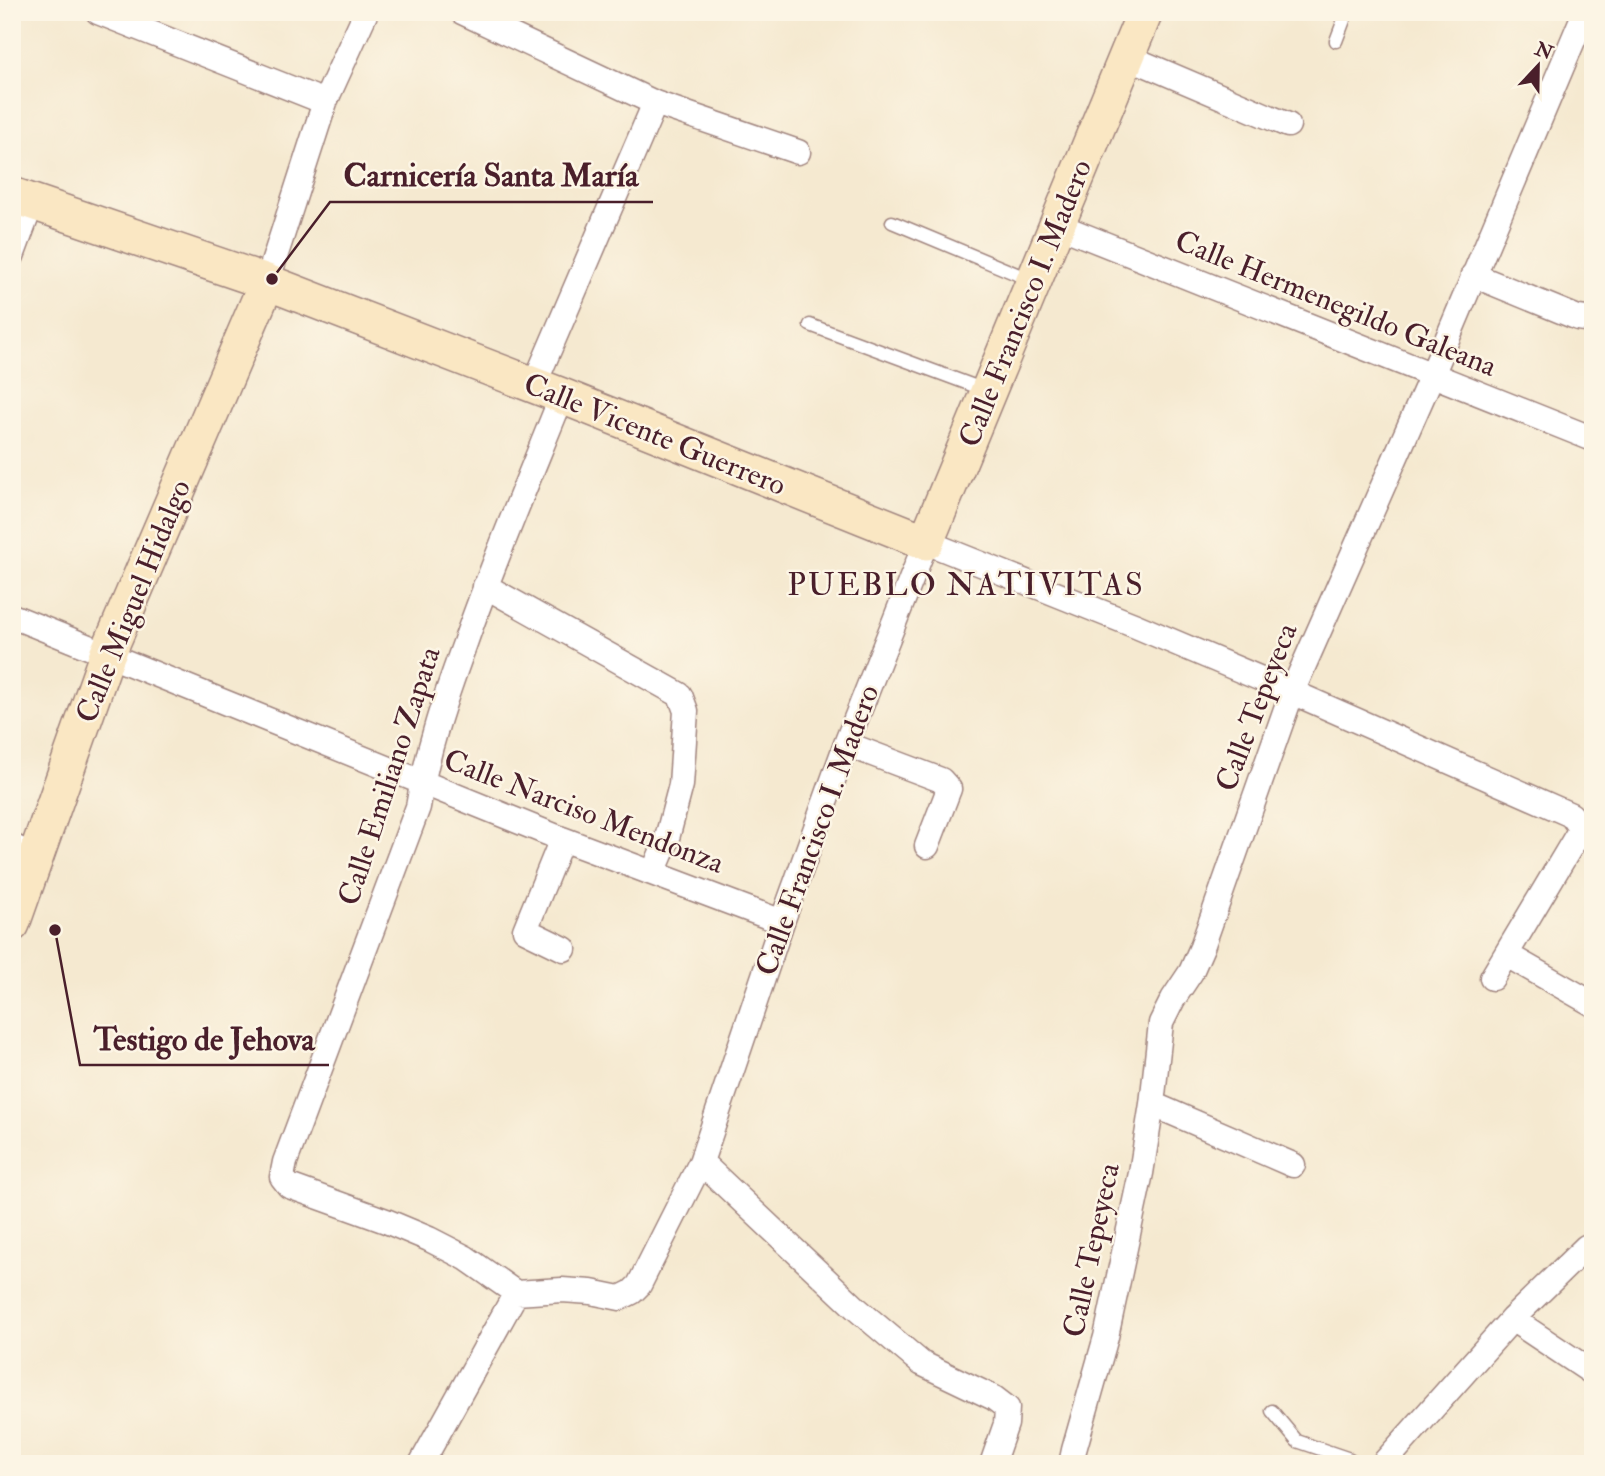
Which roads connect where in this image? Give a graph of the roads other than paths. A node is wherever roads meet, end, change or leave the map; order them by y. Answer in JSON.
{"nodes":[{"id":1,"x":98,"y":12,"type":"edge"},
{"id":2,"x":366,"y":12,"type":"edge"},
{"id":3,"x":462,"y":12,"type":"edge"},
{"id":4,"x":1145,"y":12,"type":"edge"},
{"id":5,"x":1348,"y":12,"type":"edge"},
{"id":6,"x":1584,"y":12,"type":"edge"},
{"id":7,"x":1336,"y":41,"type":"dead end"},
{"id":8,"x":1126,"y":56,"type":"junction"},
{"id":9,"x":325,"y":102,"type":"junction"},
{"id":10,"x":655,"y":103,"type":"junction"},
{"id":11,"x":1288,"y":125,"type":"dead end"},
{"id":12,"x":798,"y":152,"type":"dead end"},
{"id":13,"x":22,"y":198,"type":"edge"},
{"id":14,"x":892,"y":222,"type":"dead end"},
{"id":15,"x":1056,"y":225,"type":"junction"},
{"id":16,"x":12,"y":256,"type":"edge"},
{"id":17,"x":1474,"y":275,"type":"junction"},
{"id":18,"x":1034,"y":281,"type":"junction"},
{"id":19,"x":267,"y":282,"type":"junction"},
{"id":20,"x":1593,"y":320,"type":"edge"},
{"id":21,"x":810,"y":325,"type":"dead end"},
{"id":22,"x":1432,"y":375,"type":"junction"},
{"id":23,"x":548,"y":391,"type":"junction"},
{"id":24,"x":989,"y":391,"type":"junction"},
{"id":25,"x":1593,"y":439,"type":"edge"},
{"id":26,"x":926,"y":542,"type":"junction"},
{"id":27,"x":485,"y":586,"type":"junction"},
{"id":28,"x":12,"y":616,"type":"edge"},
{"id":29,"x":107,"y":655,"type":"junction"},
{"id":30,"x":1292,"y":692,"type":"junction"},
{"id":31,"x":846,"y":744,"type":"junction"},
{"id":32,"x":422,"y":782,"type":"junction"},
{"id":33,"x":1581,"y":826,"type":"edge"},
{"id":34,"x":562,"y":839,"type":"junction"},
{"id":35,"x":927,"y":846,"type":"dead end"},
{"id":36,"x":24,"y":851,"type":"edge"},
{"id":37,"x":653,"y":873,"type":"junction"},
{"id":38,"x":782,"y":922,"type":"junction"},
{"id":39,"x":12,"y":924,"type":"edge"},
{"id":40,"x":565,"y":949,"type":"dead end"},
{"id":41,"x":1507,"y":955,"type":"junction"},
{"id":42,"x":1492,"y":978,"type":"dead end"},
{"id":43,"x":1593,"y":1004,"type":"edge"},
{"id":44,"x":1152,"y":1104,"type":"junction"},
{"id":45,"x":701,"y":1162,"type":"junction"},
{"id":46,"x":1293,"y":1165,"type":"dead end"},
{"id":47,"x":1586,"y":1247,"type":"dead end"},
{"id":48,"x":516,"y":1293,"type":"junction"},
{"id":49,"x":1512,"y":1319,"type":"junction"},
{"id":50,"x":1593,"y":1373,"type":"edge"},
{"id":51,"x":1272,"y":1411,"type":"dead end"},
{"id":52,"x":1077,"y":1459,"type":"edge"},
{"id":53,"x":421,"y":1464,"type":"edge"},
{"id":54,"x":992,"y":1464,"type":"edge"},
{"id":55,"x":1355,"y":1464,"type":"edge"},
{"id":56,"x":1383,"y":1464,"type":"edge"}],
"edges":[{"from":1,"to":9,"type":"street"},
{"from":2,"to":9,"type":"street"},
{"from":3,"to":10,"type":"street"},
{"from":4,"to":8,"type":"street","name":"Calle Francisco I. Madero"},
{"from":5,"to":7,"type":"lane"},
{"from":6,"to":17,"type":"street","name":"Calle Tepeyeca"},
{"from":8,"to":11,"type":"street"},
{"from":8,"to":15,"type":"street","name":"Calle Francisco I. Madero"},
{"from":9,"to":19,"type":"street"},
{"from":10,"to":12,"type":"street"},
{"from":10,"to":23,"type":"street","name":"Calle Emiliano Zapata"},
{"from":13,"to":16,"type":"street"},
{"from":13,"to":19,"type":"street","name":"Calle Vicente Guerrero"},
{"from":14,"to":18,"type":"lane"},
{"from":15,"to":18,"type":"street","name":"Calle Francisco I. Madero"},
{"from":15,"to":22,"type":"street","name":"Calle Hermenegildo Galeana"},
{"from":17,"to":20,"type":"street"},
{"from":17,"to":22,"type":"street","name":"Calle Tepeyeca"},
{"from":18,"to":24,"type":"street","name":"Calle Francisco I. Madero"},
{"from":19,"to":23,"type":"street","name":"Calle Vicente Guerrero"},
{"from":19,"to":29,"type":"street","name":"Calle Miguel Hidalgo"},
{"from":21,"to":24,"type":"lane"},
{"from":22,"to":25,"type":"street","name":"Calle Hermenegildo Galeana"},
{"from":22,"to":30,"type":"street","name":"Calle Tepeyeca"},
{"from":23,"to":26,"type":"street","name":"Calle Vicente Guerrero"},
{"from":23,"to":27,"type":"street","name":"Calle Emiliano Zapata"},
{"from":24,"to":26,"type":"street","name":"Calle Francisco I. Madero"},
{"from":26,"to":30,"type":"street","name":"Calle Vicente Guerrero"},
{"from":26,"to":31,"type":"street","name":"Calle Francisco I. Madero"},
{"from":27,"to":32,"type":"street","name":"Calle Emiliano Zapata"},
{"from":27,"to":37,"type":"street"},
{"from":28,"to":29,"type":"street","name":"Calle Narciso Mendonza"},
{"from":29,"to":32,"type":"street","name":"Calle Narciso Mendonza"},
{"from":29,"to":36,"type":"street","name":"Calle Miguel Hidalgo"},
{"from":30,"to":33,"type":"street","name":"Calle Vicente Guerrero"},
{"from":30,"to":44,"type":"street","name":"Calle Tepeyeca"},
{"from":31,"to":35,"type":"street"},
{"from":31,"to":38,"type":"street","name":"Calle Francisco I. Madero"},
{"from":32,"to":34,"type":"street","name":"Calle Narciso Mendonza"},
{"from":32,"to":48,"type":"street","name":"Calle Emiliano Zapata"},
{"from":33,"to":41,"type":"street"},
{"from":34,"to":37,"type":"street","name":"Calle Narciso Mendonza"},
{"from":34,"to":40,"type":"street"},
{"from":36,"to":39,"type":"street","name":"Calle Miguel Hidalgo"},
{"from":37,"to":38,"type":"street","name":"Calle Narciso Mendonza"},
{"from":38,"to":45,"type":"street","name":"Calle Francisco I. Madero"},
{"from":41,"to":42,"type":"street"},
{"from":41,"to":43,"type":"street"},
{"from":44,"to":46,"type":"street"},
{"from":44,"to":52,"type":"street","name":"Calle Tepeyeca"},
{"from":45,"to":48,"type":"street","name":"Calle Francisco I. Madero"},
{"from":45,"to":54,"type":"street"},
{"from":47,"to":49,"type":"street"},
{"from":48,"to":53,"type":"street"},
{"from":49,"to":50,"type":"street"},
{"from":49,"to":56,"type":"street"},
{"from":51,"to":55,"type":"lane"}]}
